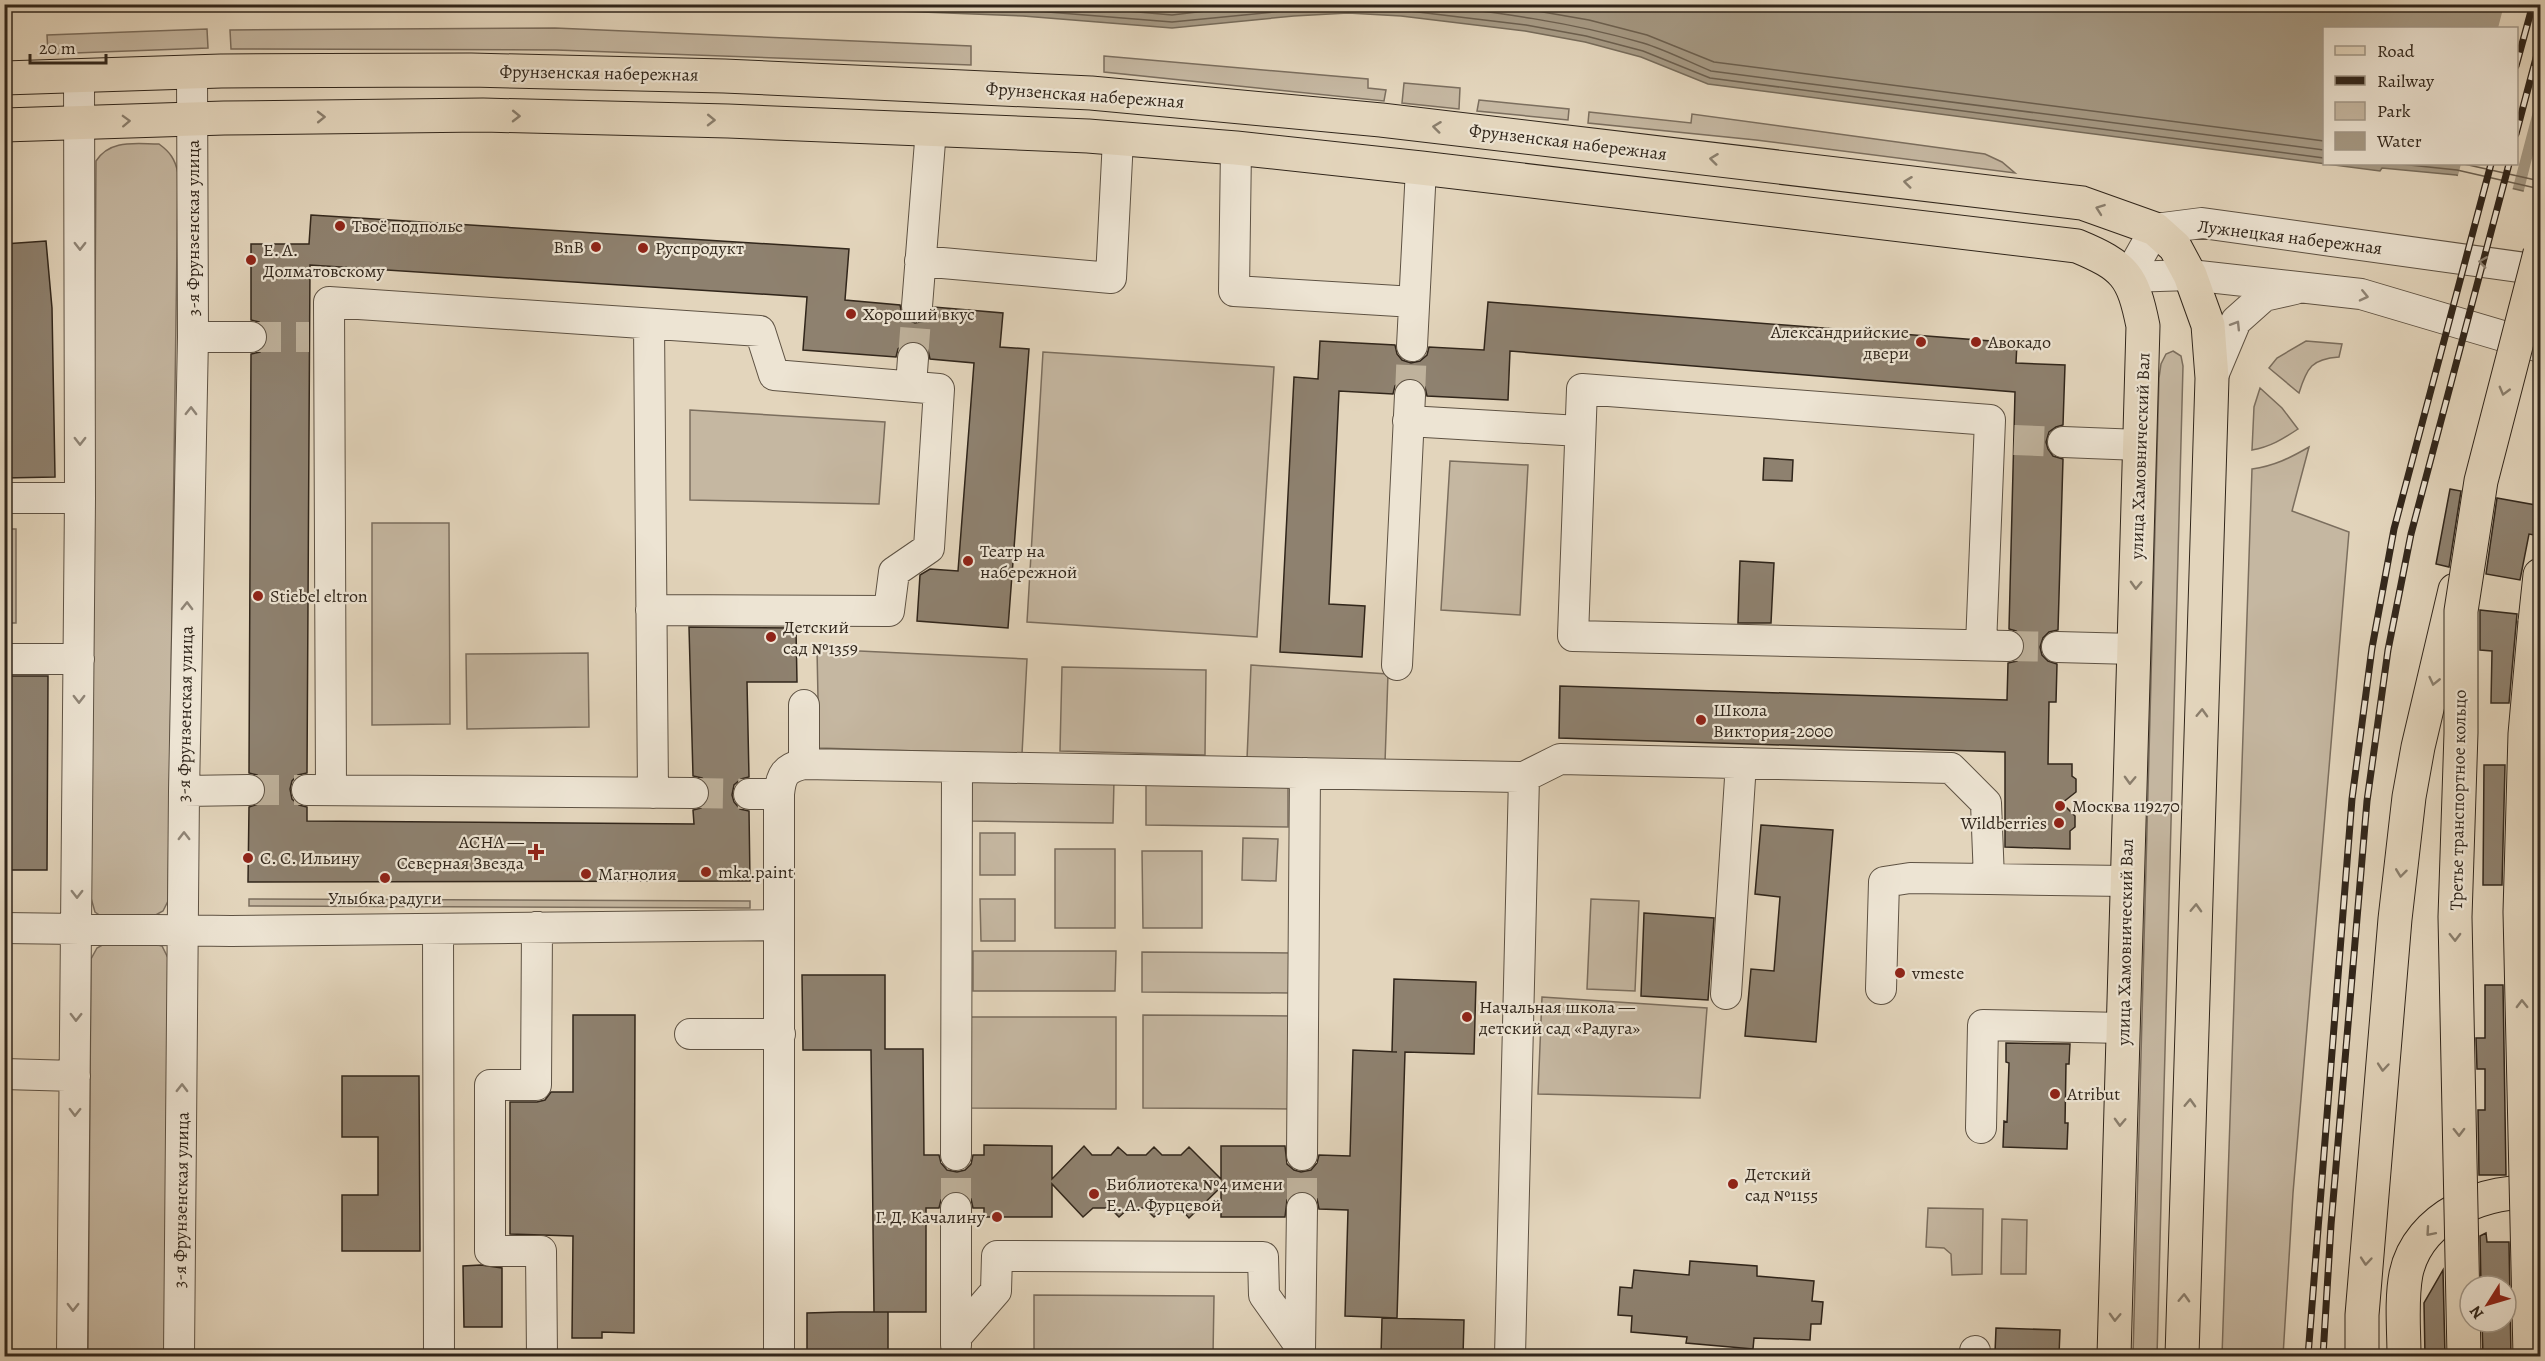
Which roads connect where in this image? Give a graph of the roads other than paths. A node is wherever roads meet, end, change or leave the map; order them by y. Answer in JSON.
{"nodes":[{"id":1,"x":192,"y":72,"type":"junction"},
{"id":2,"x":78,"y":75,"type":"junction"},
{"id":3,"x":4,"y":78,"type":"edge"},
{"id":4,"x":194,"y":119,"type":"junction"},
{"id":5,"x":78,"y":122,"type":"junction"},
{"id":6,"x":4,"y":125,"type":"edge"},
{"id":7,"x":931,"y":129,"type":"junction"},
{"id":8,"x":1118,"y":139,"type":"junction"},
{"id":9,"x":1236,"y":148,"type":"junction"},
{"id":10,"x":1421,"y":168,"type":"junction"},
{"id":11,"x":2155,"y":229,"type":"junction"},
{"id":12,"x":2541,"y":253,"type":"edge"},
{"id":13,"x":920,"y":261,"type":"junction"},
{"id":14,"x":2541,"y":270,"type":"edge"},
{"id":15,"x":2190,"y":275,"type":"junction"},
{"id":16,"x":2128,"y":277,"type":"junction"},
{"id":17,"x":2306,"y":286,"type":"junction"},
{"id":18,"x":1414,"y":302,"type":"junction"},
{"id":19,"x":917,"y":306,"type":"tunnel mouth"},
{"id":20,"x":649,"y":324,"type":"junction"},
{"id":21,"x":193,"y":337,"type":"junction"},
{"id":22,"x":251,"y":337,"type":"tunnel mouth"},
{"id":23,"x":1412,"y":346,"type":"tunnel mouth"},
{"id":24,"x":2541,"y":347,"type":"edge"},
{"id":25,"x":2212,"y":378,"type":"junction"},
{"id":26,"x":1580,"y":431,"type":"junction"},
{"id":27,"x":2063,"y":442,"type":"tunnel mouth"},
{"id":28,"x":2140,"y":446,"type":"junction"},
{"id":29,"x":2481,"y":481,"type":"junction"},
{"id":30,"x":4,"y":498,"type":"edge"},
{"id":31,"x":80,"y":498,"type":"junction"},
{"id":32,"x":2541,"y":575,"type":"edge"},
{"id":33,"x":651,"y":610,"type":"junction"},
{"id":34,"x":2535,"y":622,"type":"junction"},
{"id":35,"x":2057,"y":647,"type":"tunnel mouth"},
{"id":36,"x":2134,"y":649,"type":"junction"},
{"id":37,"x":4,"y":659,"type":"edge"},
{"id":38,"x":79,"y":659,"type":"junction"},
{"id":39,"x":1397,"y":666,"type":"dead end"},
{"id":40,"x":2541,"y":681,"type":"edge"},
{"id":41,"x":804,"y":705,"type":"dead end"},
{"id":42,"x":1741,"y":763,"type":"junction"},
{"id":43,"x":804,"y":764,"type":"junction"},
{"id":44,"x":957,"y":767,"type":"junction"},
{"id":45,"x":1305,"y":773,"type":"junction"},
{"id":46,"x":1524,"y":777,"type":"junction"},
{"id":47,"x":249,"y":790,"type":"tunnel mouth"},
{"id":48,"x":184,"y":791,"type":"junction"},
{"id":49,"x":653,"y":793,"type":"junction"},
{"id":50,"x":693,"y":793,"type":"tunnel mouth"},
{"id":51,"x":749,"y":794,"type":"tunnel mouth"},
{"id":52,"x":778,"y":794,"type":"junction"},
{"id":53,"x":1989,"y":879,"type":"junction"},
{"id":54,"x":2126,"y":881,"type":"junction"},
{"id":55,"x":779,"y":925,"type":"junction"},
{"id":56,"x":537,"y":927,"type":"junction"},
{"id":57,"x":4,"y":928,"type":"edge"},
{"id":58,"x":438,"y":928,"type":"junction"},
{"id":59,"x":77,"y":930,"type":"junction"},
{"id":60,"x":183,"y":931,"type":"junction"},
{"id":61,"x":1881,"y":990,"type":"dead end"},
{"id":62,"x":1726,"y":994,"type":"dead end"},
{"id":63,"x":2123,"y":1028,"type":"junction"},
{"id":64,"x":690,"y":1034,"type":"dead end"},
{"id":65,"x":780,"y":1034,"type":"junction"},
{"id":66,"x":4,"y":1074,"type":"edge"},
{"id":67,"x":75,"y":1076,"type":"junction"},
{"id":68,"x":1981,"y":1128,"type":"dead end"},
{"id":69,"x":956,"y":1155,"type":"tunnel mouth"},
{"id":70,"x":1302,"y":1155,"type":"tunnel mouth"},
{"id":71,"x":2541,"y":1193,"type":"edge"},
{"id":72,"x":956,"y":1208,"type":"tunnel mouth"},
{"id":73,"x":1302,"y":1208,"type":"tunnel mouth"},
{"id":74,"x":956,"y":1347,"type":"edge"},
{"id":75,"x":1300,"y":1351,"type":"edge"},
{"id":76,"x":72,"y":1356,"type":"edge"},
{"id":77,"x":179,"y":1356,"type":"edge"},
{"id":78,"x":439,"y":1356,"type":"edge"},
{"id":79,"x":542,"y":1356,"type":"edge"},
{"id":80,"x":779,"y":1356,"type":"edge"},
{"id":81,"x":1510,"y":1356,"type":"edge"},
{"id":82,"x":2114,"y":1356,"type":"edge"},
{"id":83,"x":2182,"y":1356,"type":"edge"},
{"id":84,"x":2362,"y":1356,"type":"edge"},
{"id":85,"x":2404,"y":1356,"type":"edge"},
{"id":86,"x":2464,"y":1356,"type":"edge"},
{"id":87,"x":2530,"y":1356,"type":"edge"}],
"edges":[{"from":1,"to":2,"type":"main road","name":"Фрунзенская набережная"},
{"from":1,"to":4,"type":"street","name":"3-я Фрунзенская улица"},
{"from":11,"to":1,"type":"main road","name":"Фрунзенская набережная","one_way":true},
{"from":2,"to":3,"type":"main road","name":"Фрунзенская набережная"},
{"from":2,"to":5,"type":"street"},
{"from":5,"to":4,"type":"main road","one_way":true},
{"from":4,"to":7,"type":"main road","one_way":true},
{"from":4,"to":21,"type":"street","name":"3-я Фрунзенская улица"},
{"from":5,"to":6,"type":"main road"},
{"from":5,"to":31,"type":"street","one_way":true},
{"from":7,"to":8,"type":"main road"},
{"from":7,"to":13,"type":"street"},
{"from":8,"to":9,"type":"main road"},
{"from":8,"to":13,"type":"street"},
{"from":9,"to":10,"type":"main road"},
{"from":9,"to":18,"type":"street"},
{"from":10,"to":16,"type":"main road"},
{"from":10,"to":18,"type":"street"},
{"from":14,"to":11,"type":"street","name":"Лужнецкая набережная","one_way":true},
{"from":11,"to":15,"type":"main road"},
{"from":11,"to":16,"type":"street"},
{"from":12,"to":29,"type":"main road","name":"Третье транспортное кольцо","one_way":true,"bridge":true},
{"from":13,"to":19,"type":"street"},
{"from":15,"to":16,"type":"street"},
{"from":15,"to":17,"type":"street"},
{"from":15,"to":25,"type":"main road"},
{"from":16,"to":28,"type":"main road","name":"улица Хамовнический Вал"},
{"from":17,"to":24,"type":"street","one_way":true},
{"from":25,"to":17,"type":"street","one_way":true},
{"from":18,"to":23,"type":"street"},
{"from":20,"to":33,"type":"street"},
{"from":20,"to":33,"type":"street"},
{"from":20,"to":49,"type":"street"},
{"from":21,"to":22,"type":"street"},
{"from":48,"to":21,"type":"street","name":"3-я Фрунзенская улица","one_way":true},
{"from":83,"to":25,"type":"main road","one_way":true},
{"from":26,"to":26,"type":"street"},
{"from":26,"to":39,"type":"street"},
{"from":27,"to":28,"type":"street"},
{"from":28,"to":36,"type":"main road","name":"улица Хамовнический Вал","one_way":true},
{"from":29,"to":84,"type":"main road","one_way":true,"bridge":true},
{"from":29,"to":86,"type":"main road","name":"Третье транспортное кольцо","one_way":true,"bridge":true},
{"from":30,"to":31,"type":"street"},
{"from":31,"to":38,"type":"street"},
{"from":32,"to":34,"type":"main road"},
{"from":33,"to":49,"type":"street"},
{"from":34,"to":40,"type":"main road","bridge":true},
{"from":87,"to":34,"type":"main road","one_way":true,"bridge":true},
{"from":35,"to":36,"type":"street"},
{"from":36,"to":54,"type":"main road","name":"улица Хамовнический Вал","one_way":true},
{"from":37,"to":38,"type":"street"},
{"from":38,"to":59,"type":"street","one_way":true},
{"from":41,"to":43,"type":"street"},
{"from":42,"to":46,"type":"street"},
{"from":42,"to":53,"type":"street"},
{"from":42,"to":62,"type":"street"},
{"from":43,"to":44,"type":"street"},
{"from":43,"to":52,"type":"street"},
{"from":44,"to":45,"type":"street"},
{"from":44,"to":69,"type":"street"},
{"from":45,"to":46,"type":"street"},
{"from":45,"to":70,"type":"street"},
{"from":46,"to":81,"type":"street"},
{"from":47,"to":48,"type":"street"},
{"from":60,"to":48,"type":"street","name":"3-я Фрунзенская улица","one_way":true},
{"from":49,"to":50,"type":"street"},
{"from":51,"to":52,"type":"street"},
{"from":52,"to":55,"type":"street"},
{"from":53,"to":54,"type":"street"},
{"from":53,"to":61,"type":"street"},
{"from":54,"to":63,"type":"main road","name":"улица Хамовнический Вал"},
{"from":55,"to":56,"type":"street"},
{"from":55,"to":65,"type":"street"},
{"from":56,"to":58,"type":"street"},
{"from":56,"to":79,"type":"street"},
{"from":57,"to":59,"type":"street"},
{"from":58,"to":60,"type":"street"},
{"from":58,"to":78,"type":"street"},
{"from":59,"to":60,"type":"street"},
{"from":59,"to":67,"type":"street","one_way":true},
{"from":77,"to":60,"type":"street","name":"3-я Фрунзенская улица","one_way":true},
{"from":63,"to":68,"type":"street"},
{"from":63,"to":82,"type":"main road","name":"улица Хамовнический Вал","one_way":true},
{"from":64,"to":65,"type":"street"},
{"from":65,"to":80,"type":"street"},
{"from":66,"to":67,"type":"street"},
{"from":67,"to":76,"type":"street","one_way":true},
{"from":71,"to":85,"type":"main road","one_way":true},
{"from":72,"to":74,"type":"street"},
{"from":73,"to":75,"type":"street"},
{"from":74,"to":75,"type":"street"}]}
